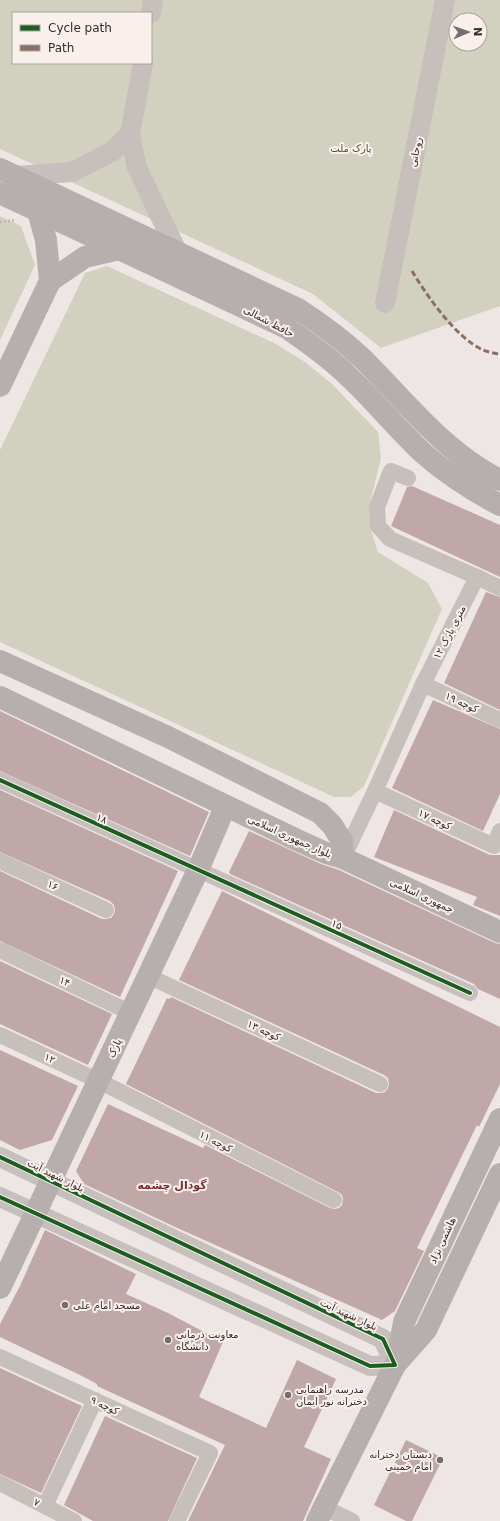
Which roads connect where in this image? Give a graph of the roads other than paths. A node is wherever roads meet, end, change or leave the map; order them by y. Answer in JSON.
{"nodes":[{"id":1,"x":153,"y":0,"type":"edge"},
{"id":2,"x":445,"y":0,"type":"edge"},
{"id":3,"x":151,"y":12,"type":"edge"},
{"id":4,"x":143,"y":64,"type":"edge"},
{"id":5,"x":130,"y":134,"type":"junction"},
{"id":6,"x":8,"y":172,"type":"edge"},
{"id":7,"x":0,"y":193,"type":"edge"},
{"id":8,"x":38,"y":211,"type":"junction"},
{"id":9,"x":118,"y":248,"type":"junction"},
{"id":10,"x":177,"y":251,"type":"junction"},
{"id":11,"x":50,"y":281,"type":"junction"},
{"id":12,"x":385,"y":303,"type":"dead end"},
{"id":13,"x":0,"y":386,"type":"edge"},
{"id":14,"x":408,"y":478,"type":"dead end"},
{"id":15,"x":500,"y":480,"type":"edge"},
{"id":16,"x":500,"y":505,"type":"edge"},
{"id":17,"x":477,"y":577,"type":"junction"},
{"id":18,"x":500,"y":588,"type":"edge"},
{"id":19,"x":0,"y":661,"type":"edge"},
{"id":20,"x":423,"y":684,"type":"junction"},
{"id":21,"x":0,"y":697,"type":"edge"},
{"id":22,"x":500,"y":720,"type":"edge"},
{"id":23,"x":0,"y":780,"type":"edge"},
{"id":24,"x":375,"y":791,"type":"junction"},
{"id":25,"x":225,"y":807,"type":"junction"},
{"id":26,"x":497,"y":839,"type":"edge"},
{"id":27,"x":343,"y":858,"type":"junction"},
{"id":28,"x":0,"y":861,"type":"edge"},
{"id":29,"x":198,"y":870,"type":"junction"},
{"id":30,"x":106,"y":910,"type":"dead end"},
{"id":31,"x":500,"y":932,"type":"edge"},
{"id":32,"x":0,"y":950,"type":"edge"},
{"id":33,"x":148,"y":976,"type":"junction"},
{"id":34,"x":470,"y":993,"type":"dead end"},
{"id":35,"x":131,"y":1012,"type":"junction"},
{"id":36,"x":0,"y":1035,"type":"edge"},
{"id":37,"x":99,"y":1081,"type":"junction"},
{"id":38,"x":380,"y":1084,"type":"dead end"},
{"id":39,"x":500,"y":1119,"type":"edge"},
{"id":40,"x":0,"y":1157,"type":"edge"},
{"id":41,"x":51,"y":1181,"type":"junction"},
{"id":42,"x":497,"y":1187,"type":"edge"},
{"id":43,"x":0,"y":1197,"type":"edge"},
{"id":44,"x":334,"y":1200,"type":"dead end"},
{"id":45,"x":36,"y":1214,"type":"junction"},
{"id":46,"x":0,"y":1288,"type":"edge"},
{"id":47,"x":0,"y":1357,"type":"edge"},
{"id":48,"x":395,"y":1365,"type":"junction"},
{"id":49,"x":95,"y":1400,"type":"junction"},
{"id":50,"x":0,"y":1483,"type":"edge"},
{"id":51,"x":45,"y":1506,"type":"junction"},
{"id":52,"x":320,"y":1514,"type":"edge"},
{"id":53,"x":74,"y":1521,"type":"edge"},
{"id":54,"x":178,"y":1521,"type":"edge"},
{"id":55,"x":352,"y":1521,"type":"edge"}],
"edges":[{"from":1,"to":3,"type":"street"},
{"from":2,"to":12,"type":"street","name":"روحانی"},
{"from":4,"to":5,"type":"street"},
{"from":5,"to":6,"type":"street"},
{"from":5,"to":10,"type":"street"},
{"from":6,"to":10,"type":"main road"},
{"from":7,"to":8,"type":"main road","name":"حافظ شمالی"},
{"from":8,"to":9,"type":"main road","name":"حافظ شمالی"},
{"from":8,"to":11,"type":"main road"},
{"from":9,"to":11,"type":"main road"},
{"from":9,"to":16,"type":"main road","name":"حافظ شمالی"},
{"from":10,"to":15,"type":"main road"},
{"from":11,"to":13,"type":"main road"},
{"from":14,"to":17,"type":"street"},
{"from":17,"to":18,"type":"street"},
{"from":17,"to":20,"type":"street","name":"۱۲ متری پارک"},
{"from":19,"to":27,"type":"main road","name":"بلوار جمهوری اسلامی"},
{"from":20,"to":22,"type":"street","name":"کوچه ۱۹"},
{"from":20,"to":24,"type":"street","name":"۱۲ متری پارک"},
{"from":21,"to":25,"type":"main road","name":"بلوار جمهوری اسلامی"},
{"from":23,"to":29,"type":"street","name":"۱۸"},
{"from":24,"to":26,"type":"street","name":"کوچه ۱۷"},
{"from":24,"to":27,"type":"street","name":"۱۲ متری پارک"},
{"from":25,"to":27,"type":"main road","name":"بلوار جمهوری اسلامی"},
{"from":25,"to":29,"type":"main road","name":"پارک"},
{"from":27,"to":31,"type":"main road","name":"جمهوری اسلامی"},
{"from":28,"to":30,"type":"street","name":"۱۶"},
{"from":29,"to":33,"type":"main road","name":"پارک"},
{"from":29,"to":34,"type":"street","name":"۱۵"},
{"from":32,"to":35,"type":"street","name":"۱۴"},
{"from":33,"to":35,"type":"main road","name":"پارک"},
{"from":33,"to":38,"type":"street","name":"کوچه ۱۳"},
{"from":35,"to":37,"type":"main road","name":"پارک"},
{"from":36,"to":37,"type":"street","name":"۱۲"},
{"from":37,"to":41,"type":"main road","name":"پارک"},
{"from":37,"to":44,"type":"street","name":"کوچه ۱۱"},
{"from":39,"to":48,"type":"main road","name":"هاشمی نژاد"},
{"from":40,"to":41,"type":"street","name":"بلوار شهید آیت"},
{"from":41,"to":45,"type":"main road","name":"پارک"},
{"from":41,"to":48,"type":"street","name":"بلوار شهید آیت"},
{"from":42,"to":48,"type":"main road","name":"هاشمی نژاد"},
{"from":43,"to":45,"type":"street"},
{"from":45,"to":46,"type":"main road","name":"پارک"},
{"from":45,"to":48,"type":"street"},
{"from":47,"to":49,"type":"street","name":"کوچه ۹"},
{"from":48,"to":52,"type":"main road","name":"هاشمی نژاد"},
{"from":49,"to":51,"type":"street"},
{"from":49,"to":54,"type":"street","name":"کوچه ۹"},
{"from":50,"to":51,"type":"street","name":"۷"},
{"from":51,"to":53,"type":"street","name":"۷"},
{"from":52,"to":55,"type":"street"}]}
